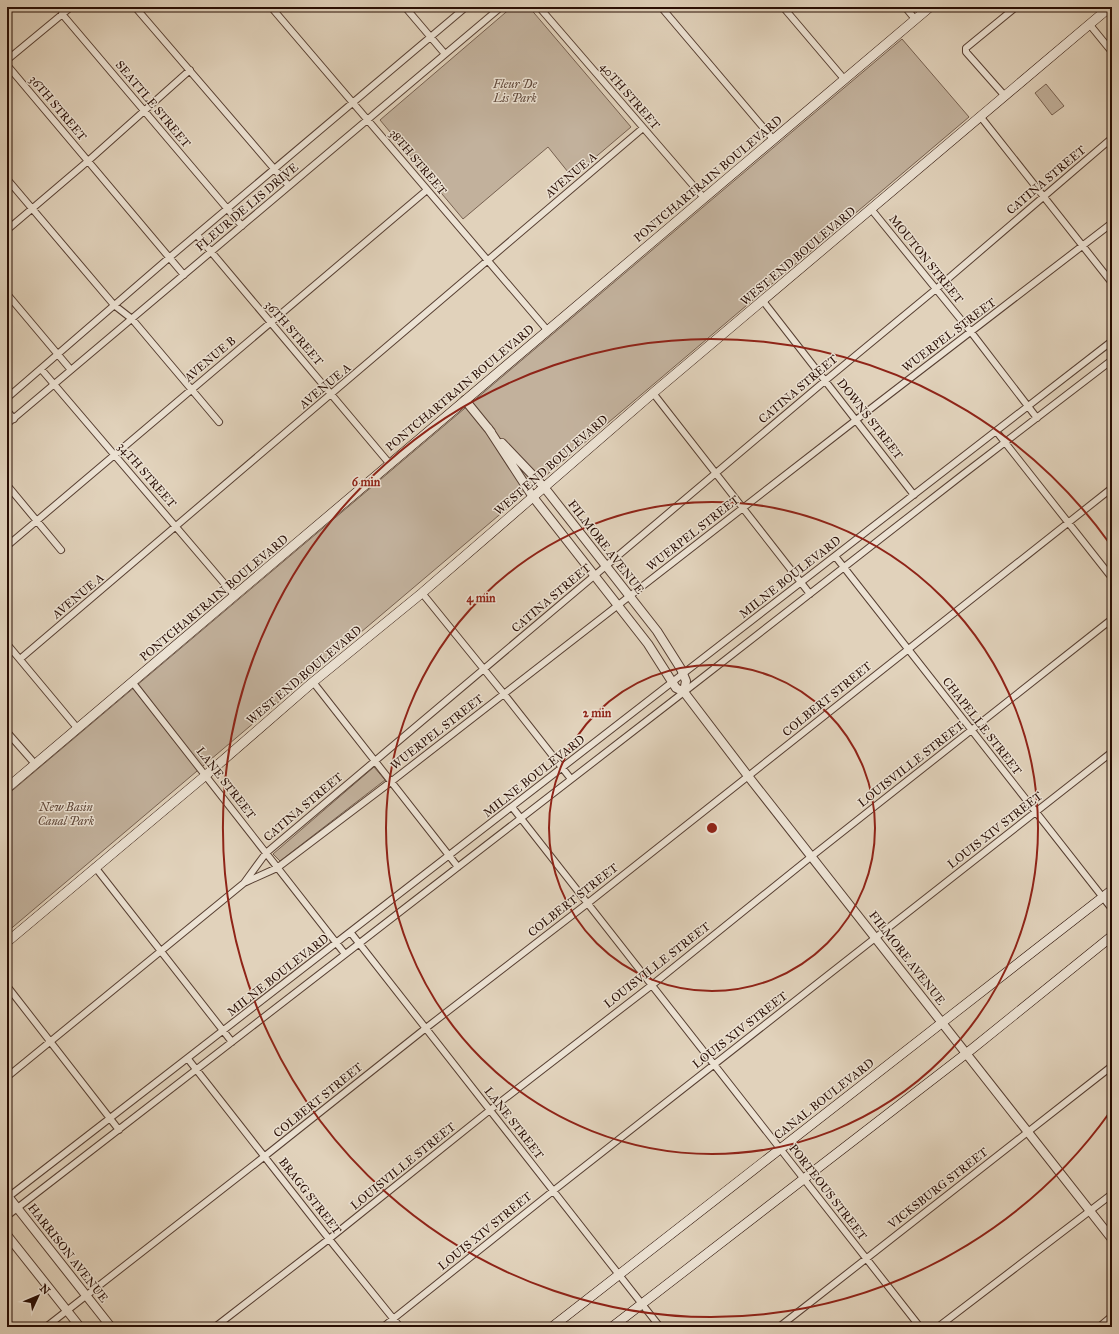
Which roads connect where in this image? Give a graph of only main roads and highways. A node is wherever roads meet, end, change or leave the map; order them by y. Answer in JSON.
{"nodes":[{"id":1,"x":930,"y":7,"type":"edge"},
{"id":2,"x":1110,"y":7,"type":"edge"},
{"id":3,"x":7,"y":788,"type":"edge"},
{"id":4,"x":1112,"y":890,"type":"edge"},
{"id":5,"x":1112,"y":936,"type":"edge"},
{"id":6,"x":7,"y":942,"type":"edge"},
{"id":7,"x":552,"y":1327,"type":"edge"},
{"id":8,"x":612,"y":1327,"type":"edge"}],
"edges":[{"from":1,"to":3,"type":"main road","name":"PONTCHARTRAIN BOULEVARD"},
{"from":2,"to":6,"type":"main road","name":"WEST END BOULEVARD"},
{"from":4,"to":7,"type":"main road","name":"CANAL BOULEVARD"},
{"from":5,"to":8,"type":"main road"}]}
